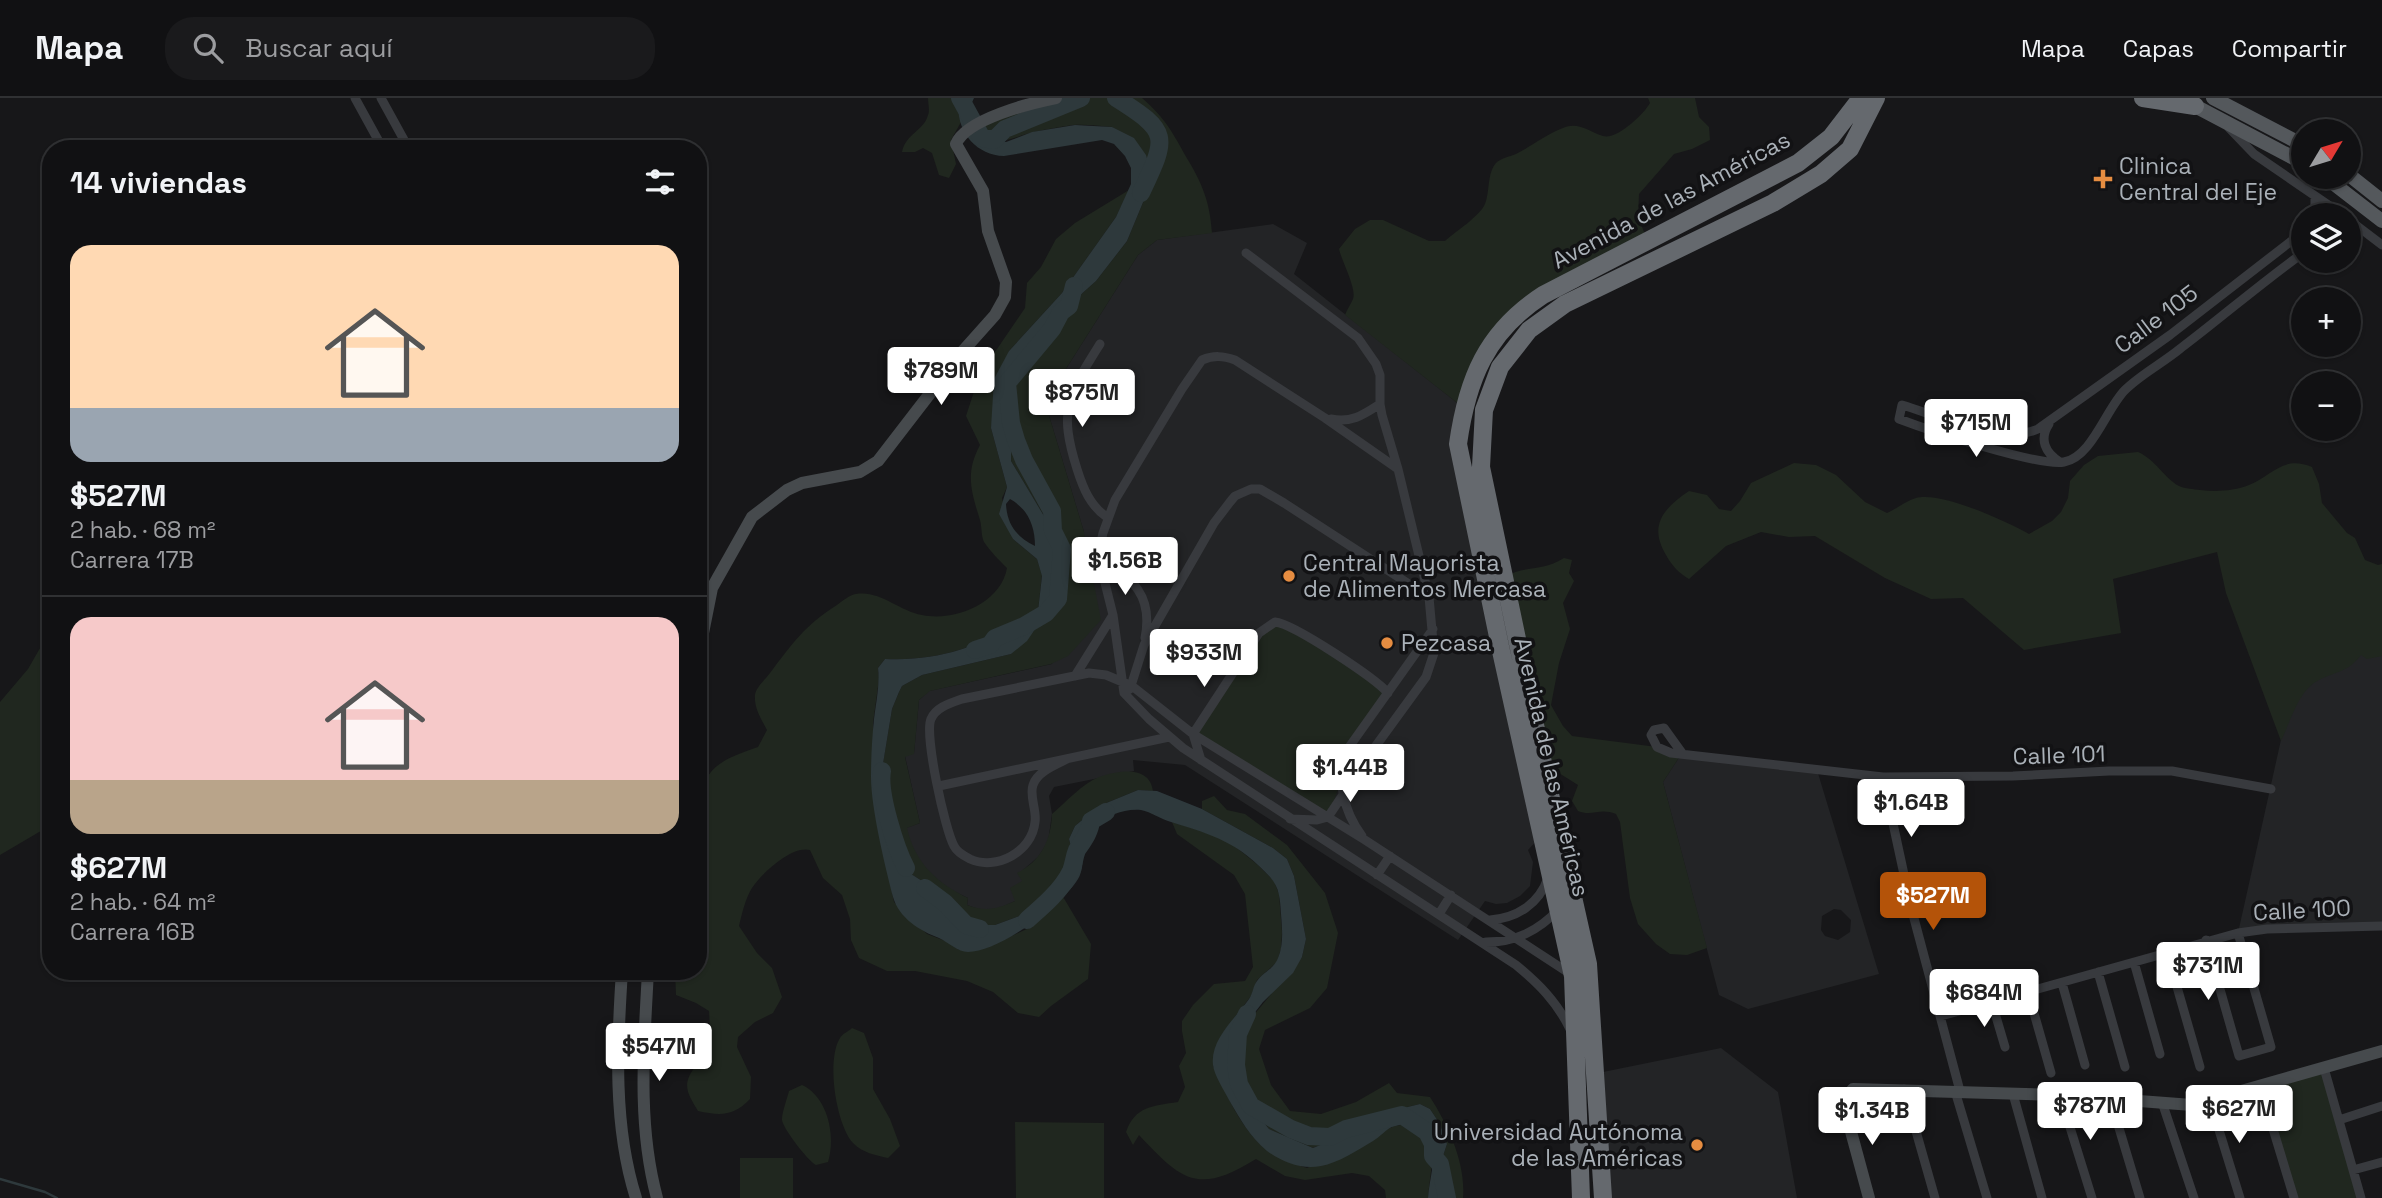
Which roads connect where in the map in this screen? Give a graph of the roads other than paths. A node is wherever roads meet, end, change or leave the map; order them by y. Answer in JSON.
{"nodes":[{"id":1,"x":355,"y":98,"type":"edge"},
{"id":2,"x":381,"y":98,"type":"edge"},
{"id":3,"x":1056,"y":98,"type":"edge"},
{"id":4,"x":1850,"y":98,"type":"edge"},
{"id":5,"x":1861,"y":98,"type":"edge"},
{"id":6,"x":1876,"y":98,"type":"edge"},
{"id":7,"x":1889,"y":98,"type":"edge"},
{"id":8,"x":2143,"y":98,"type":"edge"},
{"id":9,"x":2175,"y":98,"type":"edge"},
{"id":10,"x":2213,"y":98,"type":"edge"},
{"id":11,"x":2195,"y":106,"type":"junction"},
{"id":12,"x":2221,"y":119,"type":"junction"},
{"id":13,"x":1831,"y":136,"type":"junction"},
{"id":14,"x":2291,"y":139,"type":"edge"},
{"id":15,"x":378,"y":140,"type":"edge"},
{"id":16,"x":404,"y":140,"type":"edge"},
{"id":17,"x":1850,"y":149,"type":"junction"},
{"id":18,"x":2291,"y":157,"type":"edge"},
{"id":19,"x":2361,"y":184,"type":"edge"},
{"id":20,"x":2341,"y":189,"type":"edge"},
{"id":21,"x":2315,"y":196,"type":"junction"},
{"id":22,"x":2382,"y":201,"type":"edge"},
{"id":23,"x":2315,"y":203,"type":"edge"},
{"id":24,"x":2325,"y":203,"type":"edge"},
{"id":25,"x":2382,"y":221,"type":"edge"},
{"id":26,"x":2361,"y":229,"type":"edge"},
{"id":27,"x":2361,"y":231,"type":"edge"},
{"id":28,"x":2365,"y":232,"type":"junction"},
{"id":29,"x":2291,"y":242,"type":"edge"},
{"id":30,"x":2382,"y":245,"type":"edge"},
{"id":31,"x":1246,"y":253,"type":"dead end"},
{"id":32,"x":2291,"y":262,"type":"edge"},
{"id":33,"x":2170,"y":335,"type":"junction"},
{"id":34,"x":1100,"y":344,"type":"dead end"},
{"id":35,"x":2180,"y":349,"type":"junction"},
{"id":36,"x":1380,"y":404,"type":"junction"},
{"id":37,"x":1325,"y":418,"type":"junction"},
{"id":38,"x":2053,"y":421,"type":"junction"},
{"id":39,"x":2061,"y":463,"type":"junction"},
{"id":40,"x":1398,"y":469,"type":"junction"},
{"id":41,"x":1108,"y":518,"type":"junction"},
{"id":42,"x":1098,"y":555,"type":"junction"},
{"id":43,"x":712,"y":588,"type":"junction"},
{"id":44,"x":707,"y":589,"type":"edge"},
{"id":45,"x":1429,"y":597,"type":"junction"},
{"id":46,"x":707,"y":613,"type":"edge"},
{"id":47,"x":1113,"y":614,"type":"junction"},
{"id":48,"x":1433,"y":629,"type":"junction"},
{"id":49,"x":1144,"y":645,"type":"junction"},
{"id":50,"x":1075,"y":676,"type":"junction"},
{"id":51,"x":1128,"y":683,"type":"junction"},
{"id":52,"x":1388,"y":693,"type":"junction"},
{"id":53,"x":1193,"y":734,"type":"junction"},
{"id":54,"x":1169,"y":737,"type":"junction"},
{"id":55,"x":1682,"y":753,"type":"dead end"},
{"id":56,"x":1067,"y":760,"type":"junction"},
{"id":57,"x":1201,"y":760,"type":"junction"},
{"id":58,"x":1882,"y":777,"type":"junction"},
{"id":59,"x":1341,"y":781,"type":"junction"},
{"id":60,"x":939,"y":786,"type":"junction"},
{"id":61,"x":2271,"y":789,"type":"dead end"},
{"id":62,"x":1344,"y":793,"type":"junction"},
{"id":63,"x":1328,"y":817,"type":"junction"},
{"id":64,"x":1288,"y":819,"type":"junction"},
{"id":65,"x":1365,"y":840,"type":"junction"},
{"id":66,"x":1390,"y":856,"type":"junction"},
{"id":67,"x":1550,"y":873,"type":"junction"},
{"id":68,"x":1377,"y":875,"type":"junction"},
{"id":69,"x":1568,"y":878,"type":"junction"},
{"id":70,"x":1451,"y":895,"type":"junction"},
{"id":71,"x":1559,"y":909,"type":"junction"},
{"id":72,"x":1439,"y":914,"type":"junction"},
{"id":73,"x":1489,"y":920,"type":"junction"},
{"id":74,"x":2382,"y":926,"type":"edge"},
{"id":75,"x":2238,"y":933,"type":"junction"},
{"id":76,"x":1517,"y":939,"type":"junction"},
{"id":77,"x":2206,"y":940,"type":"junction"},
{"id":78,"x":1484,"y":942,"type":"junction"},
{"id":79,"x":2167,"y":952,"type":"junction"},
{"id":80,"x":2134,"y":962,"type":"junction"},
{"id":81,"x":2098,"y":972,"type":"junction"},
{"id":82,"x":1573,"y":976,"type":"junction"},
{"id":83,"x":621,"y":980,"type":"edge"},
{"id":84,"x":648,"y":980,"type":"edge"},
{"id":85,"x":2062,"y":983,"type":"junction"},
{"id":86,"x":1591,"y":989,"type":"junction"},
{"id":87,"x":2028,"y":992,"type":"junction"},
{"id":88,"x":1992,"y":1003,"type":"junction"},
{"id":89,"x":1941,"y":1016,"type":"junction"},
{"id":90,"x":1576,"y":1041,"type":"junction"},
{"id":91,"x":2005,"y":1047,"type":"dead end"},
{"id":92,"x":2382,"y":1051,"type":"edge"},
{"id":93,"x":2160,"y":1054,"type":"dead end"},
{"id":94,"x":2085,"y":1065,"type":"dead end"},
{"id":95,"x":2200,"y":1067,"type":"dead end"},
{"id":96,"x":2125,"y":1068,"type":"dead end"},
{"id":97,"x":2324,"y":1068,"type":"junction"},
{"id":98,"x":2051,"y":1073,"type":"dead end"},
{"id":99,"x":2260,"y":1086,"type":"junction"},
{"id":100,"x":1904,"y":1090,"type":"junction"},
{"id":101,"x":1958,"y":1091,"type":"junction"},
{"id":102,"x":2013,"y":1094,"type":"junction"},
{"id":103,"x":2060,"y":1095,"type":"junction"},
{"id":104,"x":2110,"y":1098,"type":"junction"},
{"id":105,"x":2210,"y":1101,"type":"junction"},
{"id":106,"x":2162,"y":1102,"type":"junction"},
{"id":107,"x":2382,"y":1107,"type":"edge"},
{"id":108,"x":2339,"y":1120,"type":"junction"},
{"id":109,"x":2382,"y":1162,"type":"edge"},
{"id":110,"x":2353,"y":1170,"type":"junction"},
{"id":111,"x":636,"y":1198,"type":"edge"},
{"id":112,"x":657,"y":1198,"type":"edge"},
{"id":113,"x":1581,"y":1198,"type":"edge"},
{"id":114,"x":1603,"y":1198,"type":"edge"},
{"id":115,"x":1869,"y":1198,"type":"edge"},
{"id":116,"x":1935,"y":1198,"type":"edge"},
{"id":117,"x":1987,"y":1198,"type":"edge"},
{"id":118,"x":2042,"y":1198,"type":"edge"},
{"id":119,"x":2092,"y":1198,"type":"edge"},
{"id":120,"x":2140,"y":1198,"type":"edge"},
{"id":121,"x":2194,"y":1198,"type":"edge"},
{"id":122,"x":2240,"y":1198,"type":"edge"},
{"id":123,"x":2294,"y":1198,"type":"edge"},
{"id":124,"x":2361,"y":1198,"type":"edge"}],
"edges":[{"from":1,"to":15,"type":"street"},
{"from":2,"to":16,"type":"street"},
{"from":3,"to":43,"type":"street"},
{"from":4,"to":13,"type":"highway"},
{"from":5,"to":13,"type":"highway","name":"Avenida de las Américas"},
{"from":6,"to":17,"type":"highway","name":"Avenida de las Américas"},
{"from":7,"to":17,"type":"highway"},
{"from":8,"to":11,"type":"highway"},
{"from":9,"to":11,"type":"highway"},
{"from":10,"to":14,"type":"main road"},
{"from":11,"to":12,"type":"main road"},
{"from":12,"to":18,"type":"main road"},
{"from":12,"to":21,"type":"street"},
{"from":13,"to":67,"type":"highway","name":"Avenida de las Américas"},
{"from":17,"to":69,"type":"highway","name":"Avenida de las Américas"},
{"from":19,"to":22,"type":"main road"},
{"from":20,"to":25,"type":"main road"},
{"from":21,"to":23,"type":"street"},
{"from":21,"to":24,"type":"street"},
{"from":26,"to":28,"type":"street"},
{"from":27,"to":28,"type":"street"},
{"from":28,"to":30,"type":"street"},
{"from":29,"to":33,"type":"street","name":"Calle 105"},
{"from":31,"to":36,"type":"street"},
{"from":32,"to":35,"type":"street","name":"Calle 105"},
{"from":33,"to":35,"type":"street"},
{"from":33,"to":38,"type":"street","name":"Calle 105"},
{"from":34,"to":41,"type":"street"},
{"from":35,"to":39,"type":"street","name":"Calle 105"},
{"from":36,"to":37,"type":"street"},
{"from":36,"to":40,"type":"street"},
{"from":37,"to":40,"type":"street"},
{"from":37,"to":41,"type":"street"},
{"from":38,"to":39,"type":"street"},
{"from":38,"to":39,"type":"street","name":"Calle 105"},
{"from":40,"to":45,"type":"street"},
{"from":41,"to":42,"type":"street"},
{"from":42,"to":47,"type":"street"},
{"from":42,"to":49,"type":"street"},
{"from":43,"to":44,"type":"street"},
{"from":43,"to":46,"type":"street"},
{"from":45,"to":48,"type":"street"},
{"from":45,"to":49,"type":"street"},
{"from":47,"to":50,"type":"street"},
{"from":47,"to":51,"type":"street"},
{"from":48,"to":52,"type":"street"},
{"from":48,"to":62,"type":"street"},
{"from":49,"to":51,"type":"street"},
{"from":50,"to":51,"type":"street"},
{"from":50,"to":60,"type":"street"},
{"from":51,"to":53,"type":"street"},
{"from":51,"to":54,"type":"street"},
{"from":52,"to":53,"type":"street"},
{"from":52,"to":59,"type":"street"},
{"from":53,"to":57,"type":"street"},
{"from":53,"to":63,"type":"street"},
{"from":54,"to":56,"type":"street"},
{"from":54,"to":57,"type":"street"},
{"from":55,"to":58,"type":"street","name":"Calle 101"},
{"from":56,"to":60,"type":"street"},
{"from":56,"to":60,"type":"street"},
{"from":57,"to":64,"type":"street"},
{"from":58,"to":61,"type":"street","name":"Calle 101"},
{"from":58,"to":89,"type":"street"},
{"from":59,"to":62,"type":"street"},
{"from":59,"to":63,"type":"street"},
{"from":62,"to":63,"type":"street"},
{"from":62,"to":65,"type":"street"},
{"from":63,"to":64,"type":"street"},
{"from":63,"to":65,"type":"street"},
{"from":64,"to":68,"type":"street"},
{"from":65,"to":66,"type":"street"},
{"from":66,"to":68,"type":"street"},
{"from":66,"to":70,"type":"street"},
{"from":67,"to":71,"type":"highway","name":"Avenida de las Américas"},
{"from":67,"to":73,"type":"street"},
{"from":68,"to":72,"type":"street"},
{"from":69,"to":71,"type":"highway"},
{"from":69,"to":86,"type":"highway","name":"Avenida de las Américas"},
{"from":70,"to":72,"type":"street"},
{"from":70,"to":73,"type":"street"},
{"from":71,"to":76,"type":"street"},
{"from":71,"to":82,"type":"highway","name":"Avenida de las Américas"},
{"from":72,"to":78,"type":"street"},
{"from":73,"to":76,"type":"street"},
{"from":74,"to":75,"type":"street","name":"Calle 100"},
{"from":75,"to":77,"type":"street","name":"Calle 100"},
{"from":75,"to":77,"type":"street"},
{"from":76,"to":78,"type":"street"},
{"from":76,"to":82,"type":"street"},
{"from":77,"to":79,"type":"street","name":"Calle 100"},
{"from":78,"to":90,"type":"street"},
{"from":79,"to":80,"type":"street","name":"Calle 100"},
{"from":79,"to":95,"type":"street"},
{"from":80,"to":81,"type":"street","name":"Calle 100"},
{"from":80,"to":93,"type":"street"},
{"from":81,"to":85,"type":"street","name":"Calle 100"},
{"from":81,"to":96,"type":"street"},
{"from":82,"to":86,"type":"highway"},
{"from":82,"to":90,"type":"highway","name":"Avenida de las Américas"},
{"from":83,"to":111,"type":"street"},
{"from":84,"to":112,"type":"street"},
{"from":85,"to":87,"type":"street","name":"Calle 100"},
{"from":85,"to":94,"type":"street"},
{"from":86,"to":114,"type":"highway","name":"Avenida de las Américas"},
{"from":87,"to":88,"type":"street","name":"Calle 100"},
{"from":87,"to":98,"type":"street"},
{"from":88,"to":89,"type":"street","name":"Calle 100"},
{"from":88,"to":91,"type":"street"},
{"from":89,"to":101,"type":"street"},
{"from":90,"to":113,"type":"highway","name":"Avenida de las Américas"},
{"from":92,"to":97,"type":"street"},
{"from":97,"to":99,"type":"street"},
{"from":97,"to":108,"type":"street"},
{"from":99,"to":105,"type":"street"},
{"from":99,"to":123,"type":"street"},
{"from":100,"to":101,"type":"street"},
{"from":100,"to":115,"type":"street"},
{"from":100,"to":116,"type":"street"},
{"from":101,"to":102,"type":"street"},
{"from":101,"to":117,"type":"street"},
{"from":102,"to":103,"type":"street"},
{"from":102,"to":118,"type":"street"},
{"from":103,"to":104,"type":"street"},
{"from":103,"to":119,"type":"street"},
{"from":104,"to":106,"type":"street"},
{"from":104,"to":120,"type":"street"},
{"from":105,"to":106,"type":"street"},
{"from":105,"to":122,"type":"street"},
{"from":106,"to":121,"type":"street"},
{"from":107,"to":108,"type":"street"},
{"from":108,"to":110,"type":"street"},
{"from":109,"to":110,"type":"street"},
{"from":110,"to":124,"type":"street"}]}
